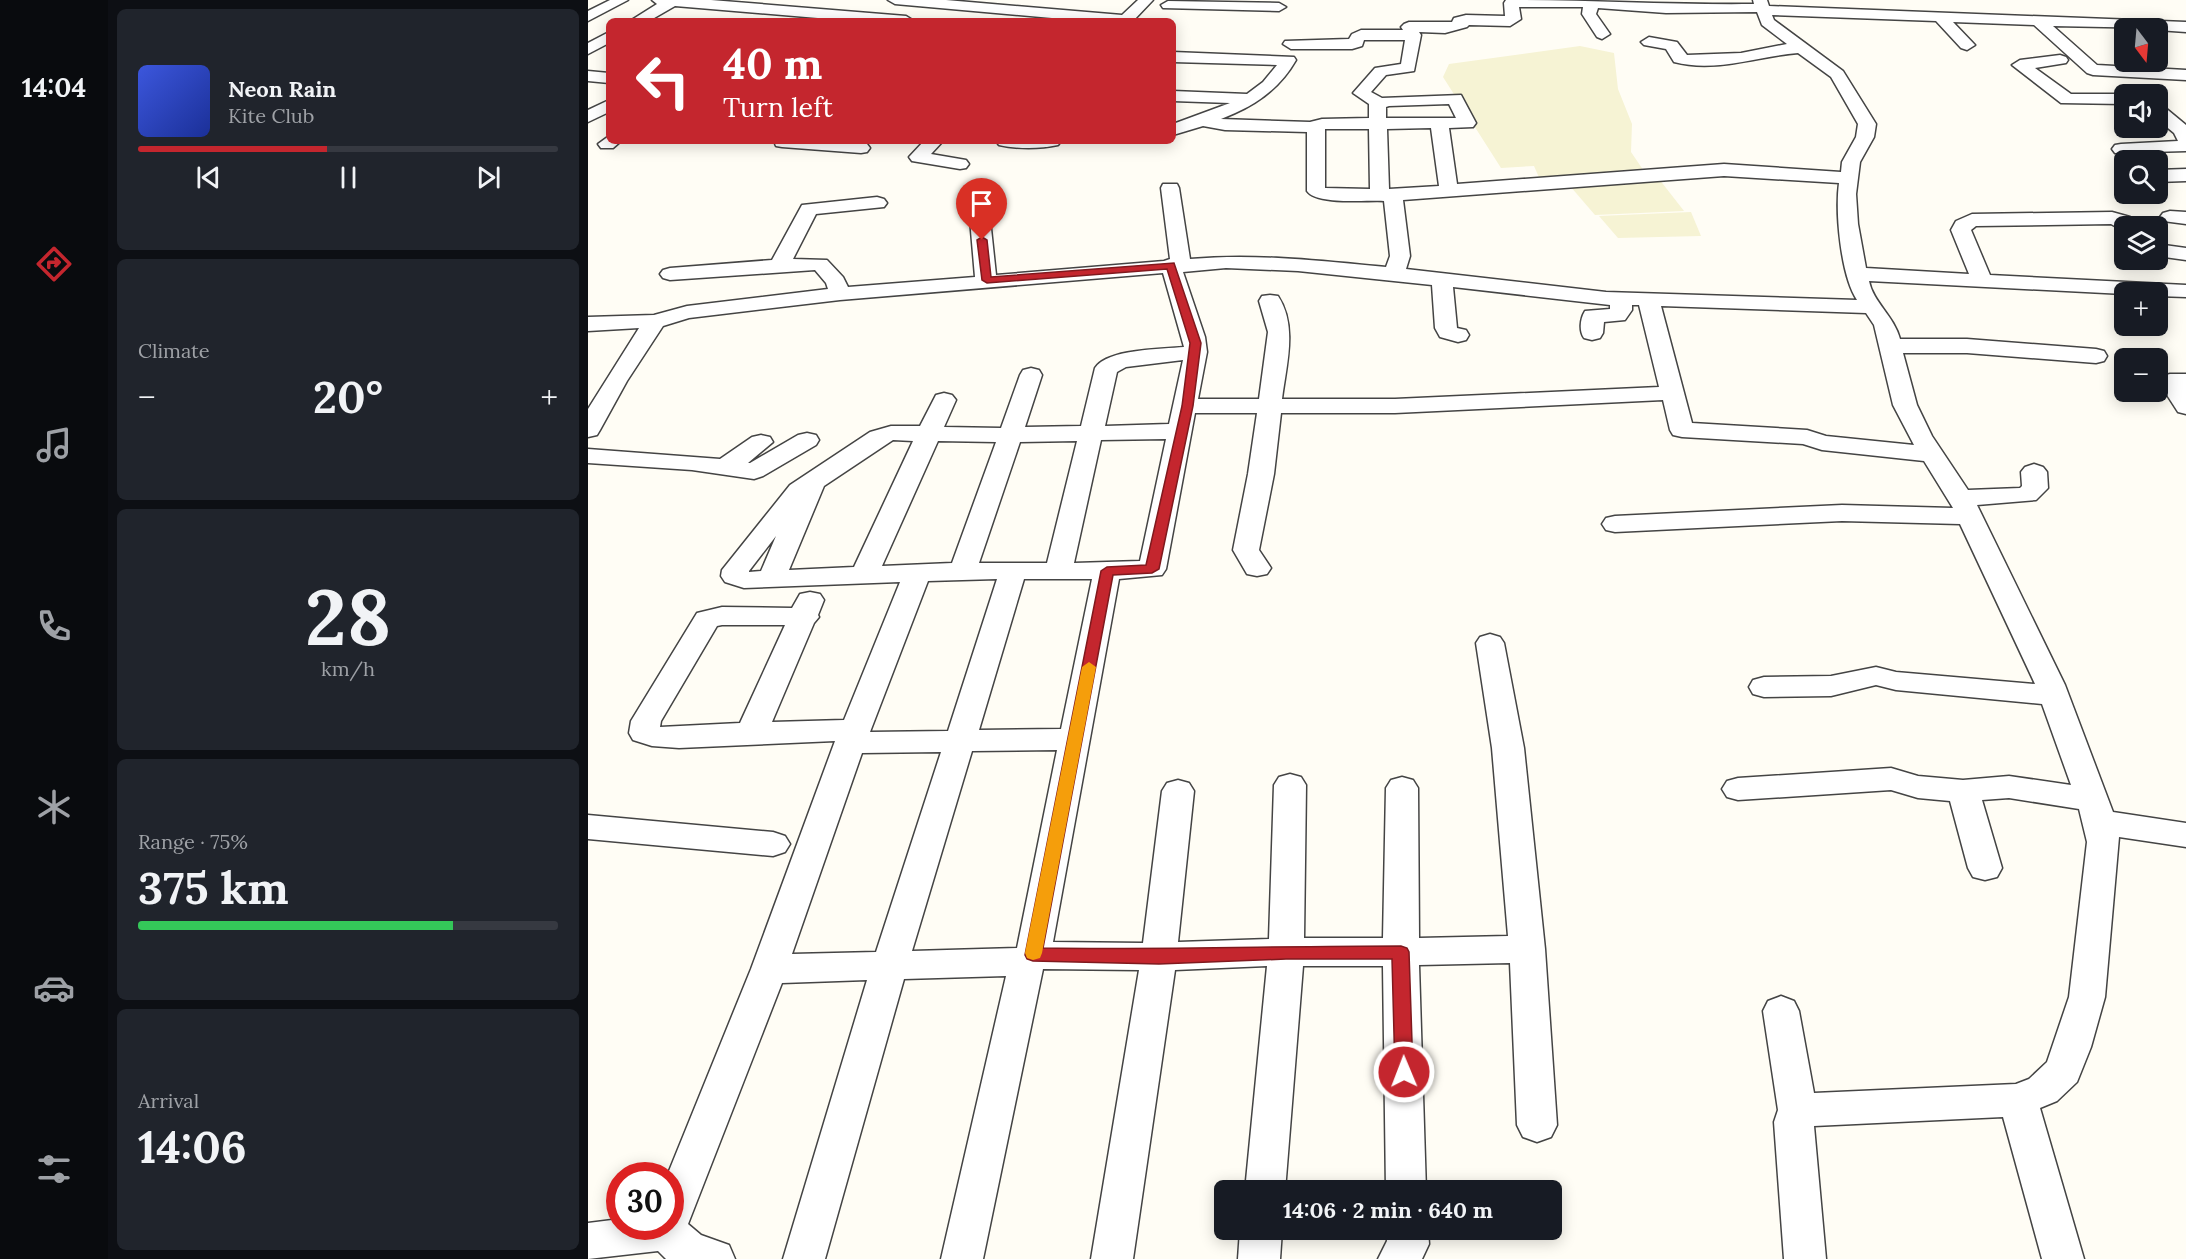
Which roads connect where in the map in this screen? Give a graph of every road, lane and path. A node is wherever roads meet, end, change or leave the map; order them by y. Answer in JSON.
{"nodes":[{"id":1,"x":621,"y":0,"type":"edge"},
{"id":2,"x":895,"y":0,"type":"edge"},
{"id":3,"x":1047,"y":0,"type":"edge"},
{"id":4,"x":1096,"y":0,"type":"edge"},
{"id":5,"x":1146,"y":0,"type":"edge"},
{"id":6,"x":666,"y":1,"type":"edge"},
{"id":7,"x":1511,"y":1,"type":"edge"},
{"id":8,"x":722,"y":2,"type":"edge"},
{"id":9,"x":1169,"y":3,"type":"edge"},
{"id":10,"x":1280,"y":3,"type":"edge"},
{"id":11,"x":1592,"y":3,"type":"junction"},
{"id":12,"x":988,"y":4,"type":"edge"},
{"id":13,"x":2009,"y":4,"type":"dead end"},
{"id":14,"x":1707,"y":5,"type":"edge"},
{"id":15,"x":874,"y":6,"type":"dead end"},
{"id":16,"x":1761,"y":6,"type":"edge"},
{"id":17,"x":1863,"y":7,"type":"edge"},
{"id":18,"x":2054,"y":8,"type":"dead end"},
{"id":19,"x":763,"y":9,"type":"junction"},
{"id":20,"x":1031,"y":13,"type":"junction"},
{"id":21,"x":1912,"y":15,"type":"junction"},
{"id":22,"x":699,"y":16,"type":"dead end"},
{"id":23,"x":1077,"y":16,"type":"junction"},
{"id":24,"x":1939,"y":16,"type":"junction"},
{"id":25,"x":588,"y":17,"type":"edge"},
{"id":26,"x":803,"y":17,"type":"edge"},
{"id":27,"x":642,"y":18,"type":"edge"},
{"id":28,"x":749,"y":18,"type":"edge"},
{"id":29,"x":829,"y":18,"type":"edge"},
{"id":30,"x":856,"y":18,"type":"edge"},
{"id":31,"x":971,"y":18,"type":"edge"},
{"id":32,"x":1096,"y":18,"type":"edge"},
{"id":33,"x":1128,"y":18,"type":"edge"},
{"id":34,"x":1161,"y":18,"type":"edge"},
{"id":35,"x":1987,"y":18,"type":"junction"},
{"id":36,"x":2018,"y":20,"type":"junction"},
{"id":37,"x":2038,"y":21,"type":"junction"},
{"id":38,"x":2064,"y":22,"type":"junction"},
{"id":39,"x":2186,"y":27,"type":"edge"},
{"id":40,"x":1923,"y":32,"type":"dead end"},
{"id":41,"x":1602,"y":34,"type":"dead end"},
{"id":42,"x":1413,"y":35,"type":"junction"},
{"id":43,"x":2009,"y":37,"type":"dead end"},
{"id":44,"x":606,"y":39,"type":"edge"},
{"id":45,"x":1286,"y":41,"type":"junction"},
{"id":46,"x":1649,"y":42,"type":"dead end"},
{"id":47,"x":1967,"y":45,"type":"dead end"},
{"id":48,"x":2078,"y":47,"type":"junction"},
{"id":49,"x":1800,"y":48,"type":"junction"},
{"id":50,"x":588,"y":49,"type":"edge"},
{"id":51,"x":588,"y":54,"type":"edge"},
{"id":52,"x":2114,"y":55,"type":"edge"},
{"id":53,"x":606,"y":56,"type":"edge"},
{"id":54,"x":1176,"y":57,"type":"edge"},
{"id":55,"x":2168,"y":58,"type":"edge"},
{"id":56,"x":2186,"y":59,"type":"edge"},
{"id":57,"x":2060,"y":60,"type":"dead end"},
{"id":58,"x":1378,"y":73,"type":"junction"},
{"id":59,"x":2186,"y":75,"type":"edge"},
{"id":60,"x":588,"y":76,"type":"edge"},
{"id":61,"x":606,"y":78,"type":"edge"},
{"id":62,"x":1253,"y":78,"type":"dead end"},
{"id":63,"x":1276,"y":79,"type":"junction"},
{"id":64,"x":1176,"y":96,"type":"edge"},
{"id":65,"x":1250,"y":98,"type":"junction"},
{"id":66,"x":588,"y":99,"type":"edge"},
{"id":67,"x":1428,"y":99,"type":"junction"},
{"id":68,"x":2114,"y":99,"type":"edge"},
{"id":69,"x":606,"y":102,"type":"edge"},
{"id":70,"x":1379,"y":103,"type":"junction"},
{"id":71,"x":606,"y":105,"type":"edge"},
{"id":72,"x":588,"y":117,"type":"edge"},
{"id":73,"x":1176,"y":119,"type":"edge"},
{"id":74,"x":2168,"y":119,"type":"edge"},
{"id":75,"x":1203,"y":120,"type":"junction"},
{"id":76,"x":1378,"y":123,"type":"junction"},
{"id":77,"x":1439,"y":123,"type":"junction"},
{"id":78,"x":1317,"y":127,"type":"junction"},
{"id":79,"x":1176,"y":129,"type":"edge"},
{"id":80,"x":2186,"y":140,"type":"edge"},
{"id":81,"x":809,"y":144,"type":"edge"},
{"id":82,"x":931,"y":144,"type":"edge"},
{"id":83,"x":2186,"y":146,"type":"edge"},
{"id":84,"x":862,"y":148,"type":"edge"},
{"id":85,"x":2121,"y":149,"type":"dead end"},
{"id":86,"x":960,"y":164,"type":"dead end"},
{"id":87,"x":2186,"y":175,"type":"edge"},
{"id":88,"x":2168,"y":176,"type":"edge"},
{"id":89,"x":1847,"y":178,"type":"junction"},
{"id":90,"x":1170,"y":188,"type":"dead end"},
{"id":91,"x":1449,"y":190,"type":"junction"},
{"id":92,"x":1387,"y":194,"type":"junction"},
{"id":93,"x":877,"y":203,"type":"dead end"},
{"id":94,"x":2114,"y":218,"type":"edge"},
{"id":95,"x":980,"y":219,"type":"dead end"},
{"id":96,"x":2168,"y":252,"type":"edge"},
{"id":97,"x":2186,"y":254,"type":"edge"},
{"id":98,"x":782,"y":265,"type":"junction"},
{"id":99,"x":1176,"y":265,"type":"junction"},
{"id":100,"x":670,"y":274,"type":"dead end"},
{"id":101,"x":1394,"y":274,"type":"junction"},
{"id":102,"x":1856,"y":274,"type":"junction"},
{"id":103,"x":987,"y":280,"type":"junction"},
{"id":104,"x":1442,"y":280,"type":"junction"},
{"id":105,"x":1982,"y":280,"type":"junction"},
{"id":106,"x":2186,"y":291,"type":"edge"},
{"id":107,"x":840,"y":294,"type":"junction"},
{"id":108,"x":1621,"y":298,"type":"junction"},
{"id":109,"x":1648,"y":299,"type":"junction"},
{"id":110,"x":1270,"y":301,"type":"dead end"},
{"id":111,"x":1871,"y":307,"type":"junction"},
{"id":112,"x":655,"y":321,"type":"junction"},
{"id":113,"x":588,"y":324,"type":"edge"},
{"id":114,"x":1592,"y":333,"type":"dead end"},
{"id":115,"x":1458,"y":335,"type":"dead end"},
{"id":116,"x":1890,"y":346,"type":"junction"},
{"id":117,"x":1196,"y":352,"type":"junction"},
{"id":118,"x":2097,"y":356,"type":"dead end"},
{"id":119,"x":1032,"y":375,"type":"dead end"},
{"id":120,"x":615,"y":381,"type":"junction"},
{"id":121,"x":2186,"y":381,"type":"edge"},
{"id":122,"x":588,"y":382,"type":"edge"},
{"id":123,"x":1671,"y":393,"type":"junction"},
{"id":124,"x":944,"y":400,"type":"dead end"},
{"id":125,"x":1269,"y":405,"type":"junction"},
{"id":126,"x":2186,"y":407,"type":"edge"},
{"id":127,"x":1184,"y":419,"type":"junction"},
{"id":128,"x":588,"y":430,"type":"edge"},
{"id":129,"x":1092,"y":433,"type":"junction"},
{"id":130,"x":928,"y":434,"type":"junction"},
{"id":131,"x":1012,"y":435,"type":"junction"},
{"id":132,"x":807,"y":440,"type":"dead end"},
{"id":133,"x":761,"y":442,"type":"dead end"},
{"id":134,"x":1931,"y":454,"type":"junction"},
{"id":135,"x":588,"y":456,"type":"edge"},
{"id":136,"x":724,"y":468,"type":"junction"},
{"id":137,"x":2034,"y":472,"type":"dead end"},
{"id":138,"x":813,"y":482,"type":"junction"},
{"id":139,"x":1965,"y":507,"type":"junction"},
{"id":140,"x":1615,"y":524,"type":"dead end"},
{"id":141,"x":1257,"y":568,"type":"dead end"},
{"id":142,"x":963,"y":571,"type":"junction"},
{"id":143,"x":1013,"y":571,"type":"junction"},
{"id":144,"x":1059,"y":571,"type":"junction"},
{"id":145,"x":1107,"y":571,"type":"junction"},
{"id":146,"x":917,"y":573,"type":"junction"},
{"id":147,"x":864,"y":576,"type":"junction"},
{"id":148,"x":817,"y":578,"type":"junction"},
{"id":149,"x":771,"y":579,"type":"junction"},
{"id":150,"x":805,"y":617,"type":"junction"},
{"id":151,"x":1490,"y":643,"type":"dead end"},
{"id":152,"x":1764,"y":687,"type":"dead end"},
{"id":153,"x":2053,"y":695,"type":"junction"},
{"id":154,"x":752,"y":732,"type":"junction"},
{"id":155,"x":853,"y":737,"type":"junction"},
{"id":156,"x":1076,"y":739,"type":"junction"},
{"id":157,"x":962,"y":741,"type":"junction"},
{"id":158,"x":1290,"y":785,"type":"dead end"},
{"id":159,"x":1402,"y":788,"type":"dead end"},
{"id":160,"x":1738,"y":789,"type":"dead end"},
{"id":161,"x":1178,"y":791,"type":"dead end"},
{"id":162,"x":1963,"y":791,"type":"junction"},
{"id":163,"x":2096,"y":811,"type":"junction"},
{"id":164,"x":588,"y":827,"type":"edge"},
{"id":165,"x":2186,"y":835,"type":"edge"},
{"id":166,"x":773,"y":844,"type":"dead end"},
{"id":167,"x":1985,"y":868,"type":"dead end"},
{"id":168,"x":1527,"y":949,"type":"junction"},
{"id":169,"x":1286,"y":952,"type":"junction"},
{"id":170,"x":1401,"y":952,"type":"junction"},
{"id":171,"x":1159,"y":957,"type":"junction"},
{"id":172,"x":1030,"y":958,"type":"junction"},
{"id":173,"x":890,"y":965,"type":"junction"},
{"id":174,"x":769,"y":969,"type":"junction"},
{"id":175,"x":1780,"y":1011,"type":"dead end"},
{"id":176,"x":2018,"y":1100,"type":"junction"},
{"id":177,"x":1798,"y":1110,"type":"junction"},
{"id":178,"x":1537,"y":1125,"type":"dead end"},
{"id":179,"x":1266,"y":1180,"type":"edge"},
{"id":180,"x":1406,"y":1180,"type":"edge"},
{"id":181,"x":684,"y":1190,"type":"edge"},
{"id":182,"x":606,"y":1238,"type":"edge"},
{"id":183,"x":674,"y":1240,"type":"edge"},
{"id":184,"x":1260,"y":1240,"type":"edge"},
{"id":185,"x":1408,"y":1240,"type":"edge"},
{"id":186,"x":588,"y":1242,"type":"edge"},
{"id":187,"x":714,"y":1259,"type":"edge"},
{"id":188,"x":804,"y":1259,"type":"edge"},
{"id":189,"x":962,"y":1259,"type":"edge"},
{"id":190,"x":1112,"y":1259,"type":"edge"},
{"id":191,"x":1259,"y":1259,"type":"edge"},
{"id":192,"x":1399,"y":1259,"type":"edge"},
{"id":193,"x":1805,"y":1259,"type":"edge"},
{"id":194,"x":2063,"y":1259,"type":"edge"}],
"edges":[{"from":1,"to":25,"type":"street"},
{"from":2,"to":12,"type":"street"},
{"from":3,"to":20,"type":"street"},
{"from":4,"to":23,"type":"street"},
{"from":5,"to":33,"type":"street"},
{"from":6,"to":8,"type":"street"},
{"from":6,"to":27,"type":"street"},
{"from":7,"to":11,"type":"street"},
{"from":7,"to":42,"type":"street"},
{"from":8,"to":19,"type":"street"},
{"from":8,"to":22,"type":"street"},
{"from":9,"to":10,"type":"street"},
{"from":9,"to":34,"type":"street"},
{"from":10,"to":45,"type":"street"},
{"from":11,"to":14,"type":"street"},
{"from":11,"to":41,"type":"street"},
{"from":12,"to":20,"type":"street"},
{"from":12,"to":31,"type":"street"},
{"from":13,"to":36,"type":"street"},
{"from":14,"to":16,"type":"street"},
{"from":15,"to":30,"type":"street"},
{"from":16,"to":17,"type":"street"},
{"from":16,"to":49,"type":"street"},
{"from":17,"to":21,"type":"street"},
{"from":18,"to":38,"type":"street"},
{"from":19,"to":26,"type":"street"},
{"from":19,"to":28,"type":"street"},
{"from":20,"to":23,"type":"street"},
{"from":21,"to":24,"type":"street"},
{"from":21,"to":40,"type":"street"},
{"from":23,"to":32,"type":"street"},
{"from":24,"to":35,"type":"street"},
{"from":24,"to":47,"type":"street"},
{"from":26,"to":29,"type":"street"},
{"from":35,"to":36,"type":"street"},
{"from":35,"to":43,"type":"street"},
{"from":36,"to":37,"type":"street"},
{"from":37,"to":38,"type":"street"},
{"from":37,"to":48,"type":"street"},
{"from":38,"to":39,"type":"street"},
{"from":42,"to":45,"type":"street"},
{"from":42,"to":58,"type":"street"},
{"from":44,"to":50,"type":"street"},
{"from":45,"to":54,"type":"street"},
{"from":45,"to":63,"type":"street"},
{"from":46,"to":49,"type":"street"},
{"from":48,"to":52,"type":"street"},
{"from":48,"to":59,"type":"street"},
{"from":49,"to":89,"type":"street"},
{"from":51,"to":53,"type":"street"},
{"from":55,"to":56,"type":"street"},
{"from":57,"to":68,"type":"street"},
{"from":58,"to":67,"type":"street"},
{"from":58,"to":70,"type":"street"},
{"from":60,"to":61,"type":"street"},
{"from":62,"to":63,"type":"street"},
{"from":63,"to":65,"type":"street"},
{"from":64,"to":65,"type":"street"},
{"from":65,"to":75,"type":"street"},
{"from":66,"to":69,"type":"street"},
{"from":67,"to":70,"type":"street"},
{"from":67,"to":77,"type":"street"},
{"from":70,"to":76,"type":"street"},
{"from":71,"to":72,"type":"street"},
{"from":73,"to":75,"type":"street"},
{"from":74,"to":80,"type":"street"},
{"from":75,"to":78,"type":"street"},
{"from":75,"to":79,"type":"street"},
{"from":76,"to":77,"type":"street"},
{"from":76,"to":78,"type":"street"},
{"from":76,"to":92,"type":"street"},
{"from":77,"to":91,"type":"street"},
{"from":78,"to":92,"type":"street"},
{"from":81,"to":84,"type":"street"},
{"from":82,"to":86,"type":"street"},
{"from":83,"to":85,"type":"street"},
{"from":87,"to":88,"type":"street"},
{"from":89,"to":91,"type":"street"},
{"from":89,"to":102,"type":"street"},
{"from":90,"to":99,"type":"street"},
{"from":91,"to":92,"type":"street"},
{"from":92,"to":101,"type":"street"},
{"from":93,"to":98,"type":"street"},
{"from":94,"to":105,"type":"street"},
{"from":95,"to":103,"type":"street"},
{"from":96,"to":97,"type":"street"},
{"from":98,"to":100,"type":"street"},
{"from":98,"to":107,"type":"street"},
{"from":99,"to":101,"type":"street"},
{"from":99,"to":103,"type":"street"},
{"from":99,"to":117,"type":"street"},
{"from":101,"to":104,"type":"street"},
{"from":102,"to":105,"type":"street"},
{"from":102,"to":111,"type":"street"},
{"from":103,"to":107,"type":"street"},
{"from":104,"to":108,"type":"street"},
{"from":104,"to":115,"type":"street"},
{"from":105,"to":106,"type":"street"},
{"from":107,"to":112,"type":"street"},
{"from":108,"to":109,"type":"street"},
{"from":108,"to":114,"type":"street"},
{"from":109,"to":111,"type":"street"},
{"from":109,"to":123,"type":"street"},
{"from":110,"to":125,"type":"street"},
{"from":111,"to":116,"type":"street"},
{"from":112,"to":113,"type":"street"},
{"from":112,"to":120,"type":"street"},
{"from":116,"to":118,"type":"street"},
{"from":116,"to":134,"type":"street"},
{"from":117,"to":127,"type":"street"},
{"from":117,"to":129,"type":"street"},
{"from":119,"to":131,"type":"street"},
{"from":120,"to":122,"type":"street"},
{"from":120,"to":128,"type":"street"},
{"from":121,"to":126,"type":"street"},
{"from":123,"to":125,"type":"street"},
{"from":123,"to":134,"type":"street"},
{"from":124,"to":130,"type":"street"},
{"from":125,"to":127,"type":"street"},
{"from":125,"to":141,"type":"street"},
{"from":127,"to":129,"type":"street"},
{"from":127,"to":145,"type":"street"},
{"from":129,"to":131,"type":"street"},
{"from":129,"to":144,"type":"street"},
{"from":130,"to":131,"type":"street"},
{"from":130,"to":138,"type":"street"},
{"from":130,"to":147,"type":"street"},
{"from":131,"to":142,"type":"street"},
{"from":132,"to":136,"type":"street"},
{"from":133,"to":136,"type":"street"},
{"from":134,"to":139,"type":"street"},
{"from":135,"to":136,"type":"street"},
{"from":137,"to":139,"type":"street"},
{"from":138,"to":149,"type":"street"},
{"from":138,"to":149,"type":"street"},
{"from":139,"to":140,"type":"street"},
{"from":139,"to":153,"type":"street"},
{"from":142,"to":143,"type":"street"},
{"from":142,"to":146,"type":"street"},
{"from":143,"to":144,"type":"street"},
{"from":143,"to":157,"type":"street"},
{"from":144,"to":145,"type":"street"},
{"from":145,"to":156,"type":"street"},
{"from":146,"to":147,"type":"street"},
{"from":146,"to":155,"type":"street"},
{"from":147,"to":148,"type":"street"},
{"from":148,"to":149,"type":"street"},
{"from":148,"to":150,"type":"street"},
{"from":150,"to":154,"type":"street"},
{"from":150,"to":154,"type":"street"},
{"from":151,"to":168,"type":"street"},
{"from":152,"to":153,"type":"street"},
{"from":153,"to":163,"type":"street"},
{"from":154,"to":155,"type":"street"},
{"from":155,"to":157,"type":"street"},
{"from":155,"to":174,"type":"street"},
{"from":156,"to":157,"type":"street"},
{"from":156,"to":172,"type":"street"},
{"from":157,"to":173,"type":"street"},
{"from":158,"to":169,"type":"street"},
{"from":159,"to":170,"type":"street"},
{"from":160,"to":162,"type":"street"},
{"from":161,"to":171,"type":"street"},
{"from":162,"to":163,"type":"street"},
{"from":162,"to":167,"type":"street"},
{"from":163,"to":165,"type":"street"},
{"from":163,"to":176,"type":"street"},
{"from":164,"to":166,"type":"street"},
{"from":168,"to":170,"type":"street"},
{"from":168,"to":178,"type":"street"},
{"from":169,"to":170,"type":"street"},
{"from":169,"to":171,"type":"street"},
{"from":169,"to":179,"type":"street"},
{"from":170,"to":180,"type":"street"},
{"from":171,"to":172,"type":"street"},
{"from":171,"to":190,"type":"street"},
{"from":172,"to":173,"type":"street"},
{"from":172,"to":189,"type":"street"},
{"from":173,"to":174,"type":"street"},
{"from":173,"to":188,"type":"street"},
{"from":174,"to":181,"type":"street"},
{"from":175,"to":177,"type":"street"},
{"from":176,"to":177,"type":"street"},
{"from":176,"to":194,"type":"street"},
{"from":177,"to":193,"type":"street"},
{"from":182,"to":186,"type":"street"},
{"from":183,"to":187,"type":"street"},
{"from":184,"to":191,"type":"street"},
{"from":185,"to":192,"type":"street"}]}
